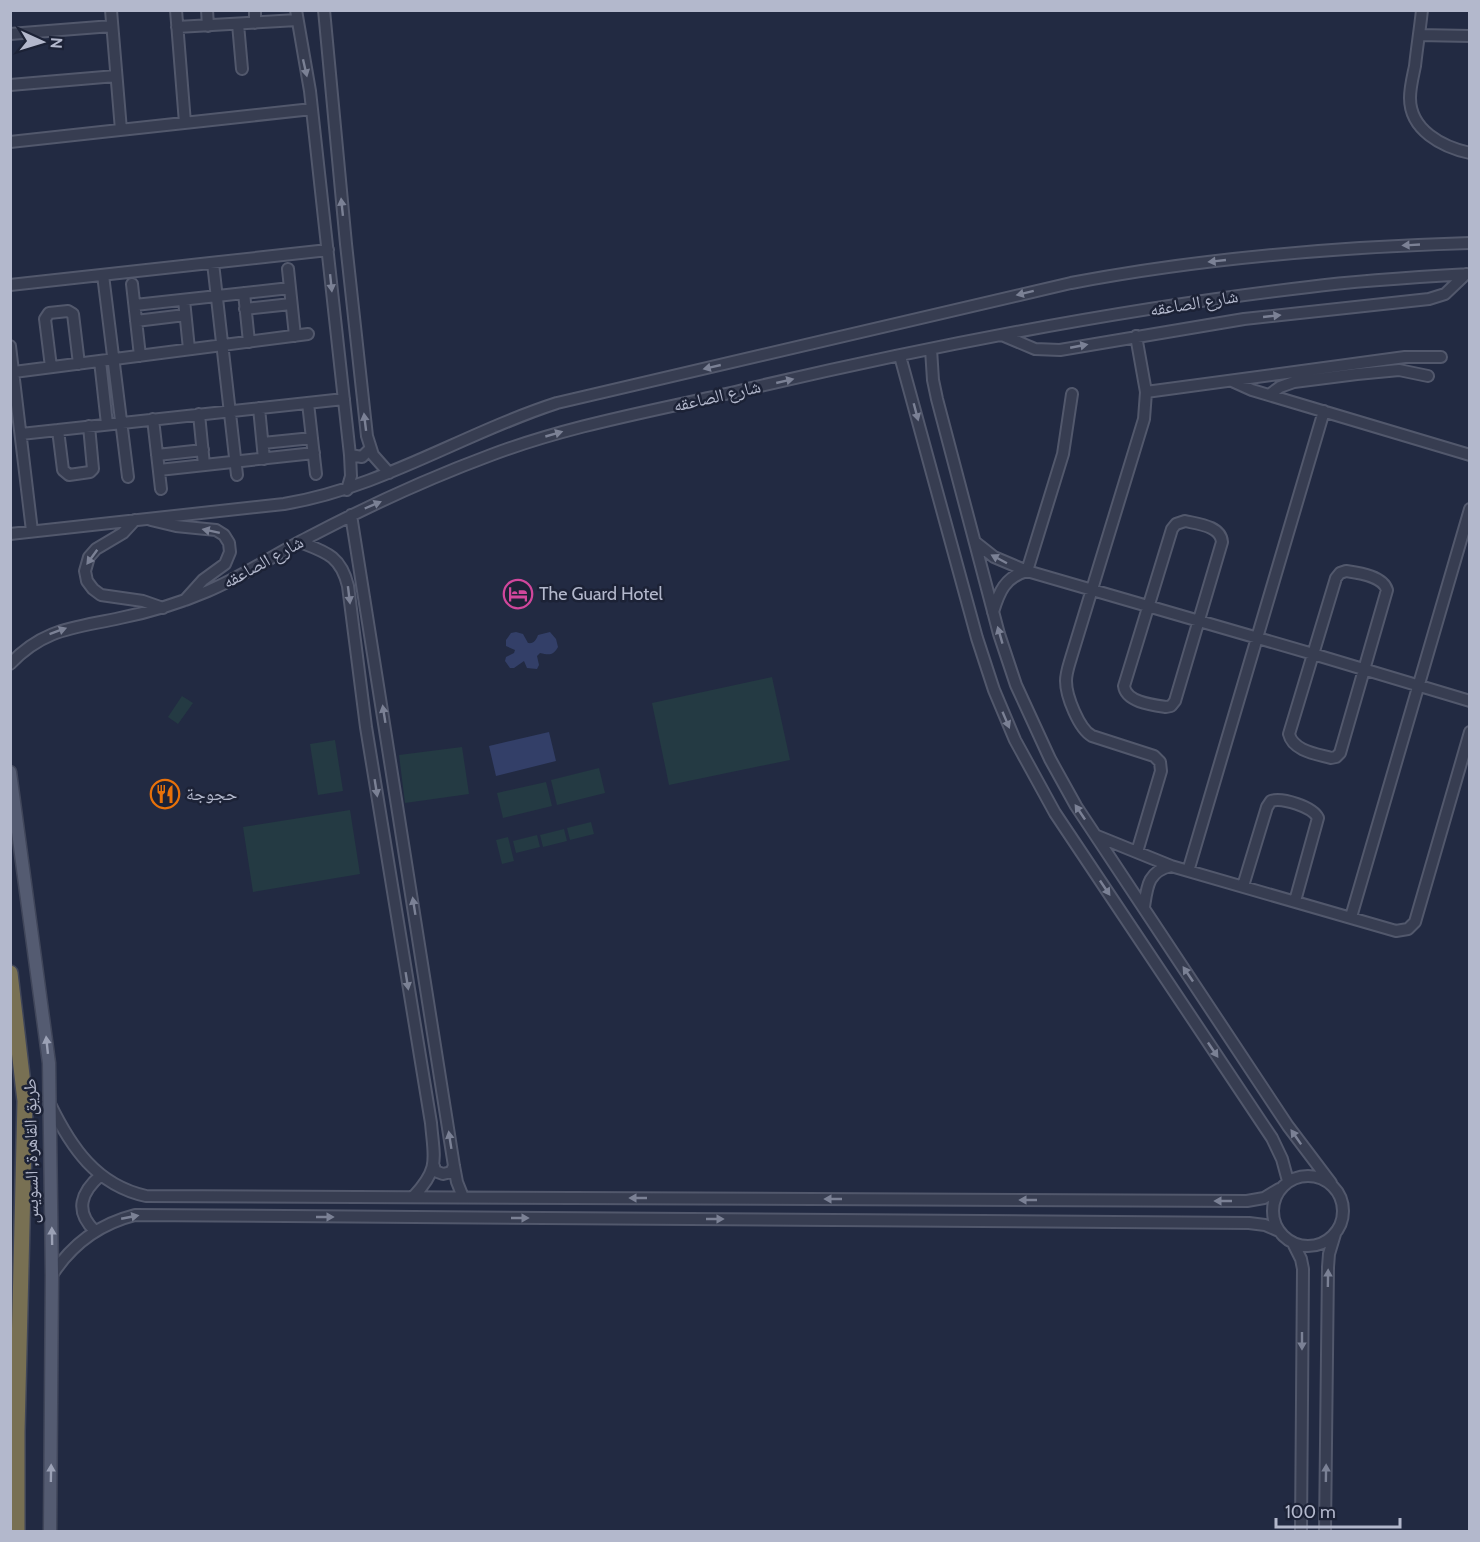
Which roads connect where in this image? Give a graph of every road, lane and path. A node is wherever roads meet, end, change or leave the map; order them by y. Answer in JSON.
{"nodes":[{"id":1,"x":111,"y":10,"type":"edge"},
{"id":2,"x":176,"y":10,"type":"edge"},
{"id":3,"x":207,"y":10,"type":"edge"},
{"id":4,"x":255,"y":10,"type":"edge"},
{"id":5,"x":324,"y":10,"type":"edge"},
{"id":6,"x":1422,"y":10,"type":"edge"},
{"id":7,"x":296,"y":15,"type":"edge"},
{"id":8,"x":255,"y":23,"type":"junction"},
{"id":9,"x":238,"y":24,"type":"junction"},
{"id":10,"x":112,"y":26,"type":"junction"},
{"id":11,"x":208,"y":26,"type":"junction"},
{"id":12,"x":177,"y":27,"type":"junction"},
{"id":13,"x":10,"y":34,"type":"edge"},
{"id":14,"x":1419,"y":35,"type":"junction"},
{"id":15,"x":1470,"y":36,"type":"edge"},
{"id":16,"x":242,"y":69,"type":"dead end"},
{"id":17,"x":116,"y":76,"type":"junction"},
{"id":18,"x":10,"y":85,"type":"edge"},
{"id":19,"x":312,"y":109,"type":"junction"},
{"id":20,"x":184,"y":123,"type":"junction"},
{"id":21,"x":121,"y":130,"type":"junction"},
{"id":22,"x":10,"y":142,"type":"edge"},
{"id":23,"x":1470,"y":153,"type":"edge"},
{"id":24,"x":1470,"y":243,"type":"edge"},
{"id":25,"x":328,"y":250,"type":"junction"},
{"id":26,"x":213,"y":263,"type":"junction"},
{"id":27,"x":288,"y":269,"type":"dead end"},
{"id":28,"x":1468,"y":274,"type":"edge"},
{"id":29,"x":103,"y":275,"type":"junction"},
{"id":30,"x":132,"y":284,"type":"dead end"},
{"id":31,"x":10,"y":285,"type":"edge"},
{"id":32,"x":290,"y":288,"type":"junction"},
{"id":33,"x":244,"y":293,"type":"junction"},
{"id":34,"x":217,"y":296,"type":"junction"},
{"id":35,"x":183,"y":300,"type":"junction"},
{"id":36,"x":291,"y":304,"type":"junction"},
{"id":37,"x":135,"y":305,"type":"junction"},
{"id":38,"x":245,"y":309,"type":"junction"},
{"id":39,"x":185,"y":315,"type":"junction"},
{"id":40,"x":136,"y":321,"type":"junction"},
{"id":41,"x":308,"y":334,"type":"dead end"},
{"id":42,"x":295,"y":336,"type":"junction"},
{"id":43,"x":1003,"y":336,"type":"junction"},
{"id":44,"x":1136,"y":336,"type":"junction"},
{"id":45,"x":249,"y":342,"type":"junction"},
{"id":46,"x":222,"y":345,"type":"junction"},
{"id":47,"x":10,"y":346,"type":"edge"},
{"id":48,"x":931,"y":349,"type":"junction"},
{"id":49,"x":189,"y":350,"type":"junction"},
{"id":50,"x":140,"y":356,"type":"junction"},
{"id":51,"x":900,"y":356,"type":"junction"},
{"id":52,"x":1441,"y":357,"type":"dead end"},
{"id":53,"x":114,"y":359,"type":"junction"},
{"id":54,"x":100,"y":361,"type":"junction"},
{"id":55,"x":79,"y":364,"type":"junction"},
{"id":56,"x":51,"y":367,"type":"junction"},
{"id":57,"x":14,"y":372,"type":"junction"},
{"id":58,"x":1428,"y":376,"type":"dead end"},
{"id":59,"x":1232,"y":381,"type":"junction"},
{"id":60,"x":1146,"y":392,"type":"junction"},
{"id":61,"x":1072,"y":394,"type":"dead end"},
{"id":62,"x":1269,"y":395,"type":"junction"},
{"id":63,"x":344,"y":399,"type":"junction"},
{"id":64,"x":308,"y":403,"type":"junction"},
{"id":65,"x":259,"y":408,"type":"junction"},
{"id":66,"x":229,"y":411,"type":"junction"},
{"id":67,"x":1324,"y":411,"type":"junction"},
{"id":68,"x":199,"y":414,"type":"junction"},
{"id":69,"x":153,"y":419,"type":"junction"},
{"id":70,"x":121,"y":423,"type":"junction"},
{"id":71,"x":107,"y":424,"type":"junction"},
{"id":72,"x":89,"y":426,"type":"junction"},
{"id":73,"x":58,"y":430,"type":"junction"},
{"id":74,"x":21,"y":434,"type":"junction"},
{"id":75,"x":312,"y":438,"type":"junction"},
{"id":76,"x":263,"y":443,"type":"junction"},
{"id":77,"x":370,"y":449,"type":"junction"},
{"id":78,"x":203,"y":450,"type":"junction"},
{"id":79,"x":314,"y":453,"type":"junction"},
{"id":80,"x":157,"y":455,"type":"junction"},
{"id":81,"x":351,"y":455,"type":"junction"},
{"id":82,"x":1470,"y":455,"type":"edge"},
{"id":83,"x":264,"y":459,"type":"junction"},
{"id":84,"x":235,"y":462,"type":"junction"},
{"id":85,"x":204,"y":465,"type":"junction"},
{"id":86,"x":159,"y":470,"type":"junction"},
{"id":87,"x":389,"y":473,"type":"junction"},
{"id":88,"x":316,"y":474,"type":"dead end"},
{"id":89,"x":237,"y":475,"type":"dead end"},
{"id":90,"x":128,"y":477,"type":"dead end"},
{"id":91,"x":161,"y":489,"type":"dead end"},
{"id":92,"x":347,"y":490,"type":"junction"},
{"id":93,"x":1470,"y":509,"type":"edge"},
{"id":94,"x":351,"y":515,"type":"junction"},
{"id":95,"x":140,"y":519,"type":"junction"},
{"id":96,"x":32,"y":531,"type":"junction"},
{"id":97,"x":10,"y":534,"type":"edge"},
{"id":98,"x":974,"y":541,"type":"junction"},
{"id":99,"x":300,"y":542,"type":"junction"},
{"id":100,"x":359,"y":557,"type":"junction"},
{"id":101,"x":342,"y":567,"type":"junction"},
{"id":102,"x":1027,"y":571,"type":"junction"},
{"id":103,"x":1092,"y":590,"type":"junction"},
{"id":104,"x":185,"y":600,"type":"junction"},
{"id":105,"x":1148,"y":607,"type":"junction"},
{"id":106,"x":163,"y":608,"type":"junction"},
{"id":107,"x":993,"y":612,"type":"junction"},
{"id":108,"x":1199,"y":622,"type":"junction"},
{"id":109,"x":1257,"y":638,"type":"junction"},
{"id":110,"x":1314,"y":654,"type":"junction"},
{"id":111,"x":10,"y":664,"type":"edge"},
{"id":112,"x":1364,"y":669,"type":"junction"},
{"id":113,"x":1418,"y":685,"type":"junction"},
{"id":114,"x":1470,"y":701,"type":"edge"},
{"id":115,"x":1470,"y":732,"type":"edge"},
{"id":116,"x":10,"y":772,"type":"edge"},
{"id":117,"x":12,"y":792,"type":"edge"},
{"id":118,"x":14,"y":820,"type":"edge"},
{"id":119,"x":1097,"y":836,"type":"junction"},
{"id":120,"x":1137,"y":852,"type":"junction"},
{"id":121,"x":1171,"y":866,"type":"junction"},
{"id":122,"x":1189,"y":868,"type":"dead end"},
{"id":123,"x":1243,"y":886,"type":"junction"},
{"id":124,"x":1294,"y":901,"type":"junction"},
{"id":125,"x":1144,"y":908,"type":"junction"},
{"id":126,"x":1351,"y":918,"type":"junction"},
{"id":127,"x":10,"y":974,"type":"edge"},
{"id":128,"x":50,"y":1103,"type":"junction"},
{"id":129,"x":434,"y":1166,"type":"junction"},
{"id":130,"x":454,"y":1166,"type":"junction"},
{"id":131,"x":101,"y":1175,"type":"junction"},
{"id":132,"x":1288,"y":1181,"type":"junction"},
{"id":133,"x":1331,"y":1183,"type":"junction"},
{"id":134,"x":1279,"y":1190,"type":"junction"},
{"id":135,"x":414,"y":1196,"type":"junction"},
{"id":136,"x":463,"y":1197,"type":"junction"},
{"id":137,"x":95,"y":1231,"type":"junction"},
{"id":138,"x":1279,"y":1232,"type":"junction"},
{"id":139,"x":1335,"y":1234,"type":"junction"},
{"id":140,"x":1293,"y":1243,"type":"junction"},
{"id":141,"x":52,"y":1275,"type":"junction"},
{"id":142,"x":17,"y":1532,"type":"edge"},
{"id":143,"x":50,"y":1532,"type":"edge"},
{"id":144,"x":1300,"y":1532,"type":"edge"},
{"id":145,"x":1325,"y":1532,"type":"edge"}],
"edges":[{"from":1,"to":10,"type":"street"},
{"from":2,"to":12,"type":"street"},
{"from":3,"to":11,"type":"street"},
{"from":4,"to":8,"type":"street"},
{"from":77,"to":5,"type":"street","one_way":true},
{"from":6,"to":14,"type":"street"},
{"from":7,"to":8,"type":"street"},
{"from":7,"to":19,"type":"street","one_way":true},
{"from":8,"to":9,"type":"street"},
{"from":9,"to":11,"type":"street"},
{"from":9,"to":16,"type":"street"},
{"from":10,"to":13,"type":"street"},
{"from":10,"to":17,"type":"street"},
{"from":11,"to":12,"type":"street"},
{"from":12,"to":20,"type":"street"},
{"from":14,"to":15,"type":"street"},
{"from":14,"to":23,"type":"street"},
{"from":17,"to":18,"type":"street"},
{"from":17,"to":21,"type":"street"},
{"from":19,"to":20,"type":"street"},
{"from":19,"to":25,"type":"street"},
{"from":20,"to":21,"type":"street"},
{"from":21,"to":22,"type":"street"},
{"from":24,"to":87,"type":"street","name":"شارع الصاعقه","one_way":true},
{"from":25,"to":26,"type":"street"},
{"from":25,"to":63,"type":"street","one_way":true},
{"from":26,"to":29,"type":"street"},
{"from":26,"to":34,"type":"street"},
{"from":27,"to":32,"type":"street"},
{"from":28,"to":43,"type":"street","name":"شارع الصاعقه"},
{"from":44,"to":28,"type":"street","one_way":true},
{"from":29,"to":31,"type":"street"},
{"from":29,"to":53,"type":"street"},
{"from":30,"to":37,"type":"street"},
{"from":32,"to":33,"type":"street"},
{"from":32,"to":36,"type":"street"},
{"from":33,"to":34,"type":"street"},
{"from":33,"to":38,"type":"street"},
{"from":34,"to":35,"type":"street"},
{"from":34,"to":46,"type":"street"},
{"from":35,"to":37,"type":"street"},
{"from":35,"to":39,"type":"street"},
{"from":36,"to":38,"type":"street"},
{"from":36,"to":42,"type":"street"},
{"from":37,"to":40,"type":"street"},
{"from":38,"to":45,"type":"street"},
{"from":39,"to":40,"type":"street"},
{"from":39,"to":49,"type":"street"},
{"from":40,"to":50,"type":"street"},
{"from":41,"to":42,"type":"street"},
{"from":42,"to":45,"type":"street"},
{"from":43,"to":44,"type":"street","one_way":true},
{"from":43,"to":48,"type":"street","name":"شارع الصاعقه"},
{"from":44,"to":60,"type":"street"},
{"from":45,"to":46,"type":"street"},
{"from":46,"to":49,"type":"street"},
{"from":46,"to":66,"type":"street"},
{"from":47,"to":57,"type":"street"},
{"from":48,"to":51,"type":"street","name":"شارع الصاعقه"},
{"from":48,"to":98,"type":"street"},
{"from":49,"to":50,"type":"street"},
{"from":50,"to":53,"type":"street"},
{"from":94,"to":51,"type":"street","name":"شارع الصاعقه","one_way":true},
{"from":51,"to":132,"type":"street","one_way":true},
{"from":52,"to":59,"type":"street"},
{"from":53,"to":54,"type":"street"},
{"from":53,"to":70,"type":"street"},
{"from":54,"to":55,"type":"street"},
{"from":54,"to":71,"type":"street"},
{"from":55,"to":56,"type":"street"},
{"from":55,"to":56,"type":"street"},
{"from":56,"to":57,"type":"street"},
{"from":57,"to":74,"type":"street"},
{"from":58,"to":62,"type":"street"},
{"from":59,"to":60,"type":"street"},
{"from":59,"to":62,"type":"street"},
{"from":60,"to":103,"type":"street"},
{"from":61,"to":102,"type":"street"},
{"from":62,"to":67,"type":"street"},
{"from":63,"to":64,"type":"street"},
{"from":63,"to":81,"type":"street"},
{"from":64,"to":65,"type":"street"},
{"from":64,"to":75,"type":"street"},
{"from":65,"to":66,"type":"street"},
{"from":65,"to":76,"type":"street"},
{"from":66,"to":68,"type":"street"},
{"from":66,"to":84,"type":"street"},
{"from":67,"to":82,"type":"street"},
{"from":67,"to":109,"type":"street"},
{"from":68,"to":69,"type":"street"},
{"from":68,"to":78,"type":"street"},
{"from":69,"to":70,"type":"street"},
{"from":69,"to":80,"type":"street"},
{"from":70,"to":71,"type":"street"},
{"from":70,"to":90,"type":"street"},
{"from":71,"to":72,"type":"street"},
{"from":72,"to":73,"type":"street"},
{"from":72,"to":73,"type":"street"},
{"from":73,"to":74,"type":"street"},
{"from":74,"to":96,"type":"street"},
{"from":75,"to":76,"type":"street"},
{"from":75,"to":79,"type":"street"},
{"from":76,"to":83,"type":"street"},
{"from":77,"to":81,"type":"street"},
{"from":77,"to":87,"type":"street"},
{"from":78,"to":80,"type":"street"},
{"from":78,"to":85,"type":"street"},
{"from":79,"to":83,"type":"street"},
{"from":79,"to":88,"type":"street"},
{"from":80,"to":86,"type":"street"},
{"from":81,"to":92,"type":"street"},
{"from":83,"to":84,"type":"street"},
{"from":84,"to":85,"type":"street"},
{"from":84,"to":89,"type":"street"},
{"from":85,"to":86,"type":"street"},
{"from":86,"to":91,"type":"street"},
{"from":87,"to":92,"type":"street","name":"شارع الصاعقه"},
{"from":92,"to":95,"type":"street","name":"شارع الصاعقه"},
{"from":93,"to":113,"type":"street"},
{"from":94,"to":99,"type":"street","name":"شارع الصاعقه"},
{"from":94,"to":100,"type":"street"},
{"from":95,"to":96,"type":"street","name":"شارع الصاعقه"},
{"from":104,"to":95,"type":"street","one_way":true},
{"from":95,"to":106,"type":"street","one_way":true},
{"from":96,"to":97,"type":"street","name":"شارع الصاعقه"},
{"from":102,"to":98,"type":"street","one_way":true},
{"from":98,"to":107,"type":"street"},
{"from":99,"to":101,"type":"street"},
{"from":99,"to":104,"type":"street","name":"شارع الصاعقه"},
{"from":100,"to":101,"type":"street"},
{"from":130,"to":100,"type":"street","one_way":true},
{"from":101,"to":129,"type":"street","one_way":true},
{"from":102,"to":103,"type":"street"},
{"from":102,"to":107,"type":"street"},
{"from":103,"to":105,"type":"street"},
{"from":103,"to":120,"type":"street"},
{"from":104,"to":106,"type":"street","name":"شارع الصاعقه"},
{"from":105,"to":108,"type":"street"},
{"from":105,"to":108,"type":"street"},
{"from":105,"to":108,"type":"street"},
{"from":111,"to":106,"type":"street","name":"شارع الصاعقه","one_way":true},
{"from":119,"to":107,"type":"street","one_way":true},
{"from":108,"to":109,"type":"street"},
{"from":109,"to":110,"type":"street"},
{"from":109,"to":122,"type":"street"},
{"from":110,"to":112,"type":"street"},
{"from":110,"to":112,"type":"street"},
{"from":110,"to":112,"type":"street"},
{"from":112,"to":113,"type":"street"},
{"from":113,"to":114,"type":"street"},
{"from":113,"to":126,"type":"street"},
{"from":115,"to":126,"type":"street"},
{"from":116,"to":117,"type":"main road","name":"طريق القاهرة, السويس"},
{"from":117,"to":118,"type":"main road","name":"طريق القاهرة, السويس"},
{"from":128,"to":118,"type":"main road","name":"طريق القاهرة, السويس","one_way":true},
{"from":119,"to":120,"type":"street"},
{"from":119,"to":125,"type":"street"},
{"from":120,"to":121,"type":"street"},
{"from":121,"to":123,"type":"street"},
{"from":121,"to":125,"type":"street"},
{"from":123,"to":124,"type":"street"},
{"from":123,"to":124,"type":"street"},
{"from":124,"to":126,"type":"street"},
{"from":133,"to":125,"type":"street","one_way":true},
{"from":127,"to":142,"type":"highway","name":"طريق القاهرة, السويس"},
{"from":128,"to":131,"type":"street"},
{"from":141,"to":128,"type":"main road","name":"طريق القاهرة, السويس","one_way":true},
{"from":129,"to":130,"type":"street"},
{"from":129,"to":135,"type":"street"},
{"from":130,"to":136,"type":"street"},
{"from":131,"to":135,"type":"street"},
{"from":131,"to":137,"type":"street"},
{"from":132,"to":133,"type":"street"},
{"from":132,"to":134,"type":"street"},
{"from":133,"to":139,"type":"street"},
{"from":134,"to":136,"type":"street","one_way":true},
{"from":134,"to":138,"type":"street"},
{"from":135,"to":136,"type":"street"},
{"from":137,"to":138,"type":"street","one_way":true},
{"from":137,"to":141,"type":"street"},
{"from":138,"to":140,"type":"street"},
{"from":139,"to":140,"type":"street"},
{"from":145,"to":139,"type":"street","one_way":true},
{"from":140,"to":144,"type":"street","one_way":true},
{"from":143,"to":141,"type":"main road","name":"طريق القاهرة, السويس","one_way":true}]}
